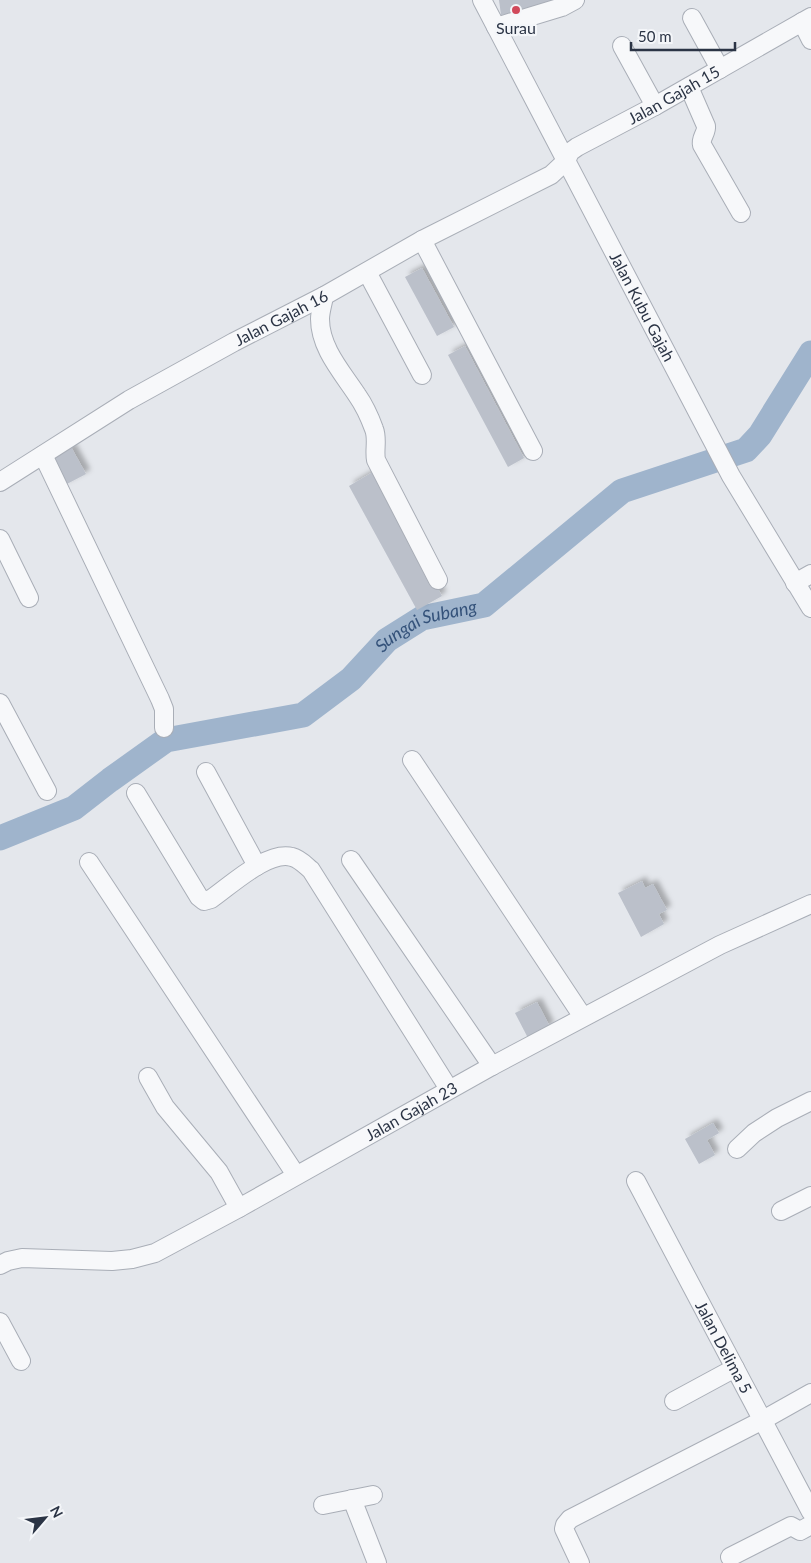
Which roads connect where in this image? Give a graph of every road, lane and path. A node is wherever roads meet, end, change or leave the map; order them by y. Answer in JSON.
{"nodes":[{"id":1,"x":482,"y":0,"type":"edge"},
{"id":2,"x":575,"y":0,"type":"edge"},
{"id":3,"x":692,"y":18,"type":"dead end"},
{"id":4,"x":806,"y":19,"type":"edge"},
{"id":5,"x":496,"y":27,"type":"junction"},
{"id":6,"x":811,"y":40,"type":"edge"},
{"id":7,"x":622,"y":46,"type":"dead end"},
{"id":8,"x":720,"y":69,"type":"junction"},
{"id":9,"x":689,"y":87,"type":"junction"},
{"id":10,"x":655,"y":106,"type":"junction"},
{"id":11,"x":566,"y":161,"type":"junction"},
{"id":12,"x":741,"y":213,"type":"dead end"},
{"id":13,"x":422,"y":240,"type":"junction"},
{"id":14,"x":367,"y":272,"type":"junction"},
{"id":15,"x":324,"y":296,"type":"junction"},
{"id":16,"x":422,"y":376,"type":"dead end"},
{"id":17,"x":533,"y":451,"type":"dead end"},
{"id":18,"x":43,"y":455,"type":"junction"},
{"id":19,"x":0,"y":482,"type":"edge"},
{"id":20,"x":0,"y":539,"type":"edge"},
{"id":21,"x":811,"y":574,"type":"edge"},
{"id":22,"x":438,"y":580,"type":"dead end"},
{"id":23,"x":795,"y":583,"type":"junction"},
{"id":24,"x":29,"y":598,"type":"dead end"},
{"id":25,"x":811,"y":608,"type":"edge"},
{"id":26,"x":0,"y":702,"type":"edge"},
{"id":27,"x":164,"y":728,"type":"dead end"},
{"id":28,"x":412,"y":760,"type":"dead end"},
{"id":29,"x":206,"y":772,"type":"dead end"},
{"id":30,"x":47,"y":791,"type":"dead end"},
{"id":31,"x":136,"y":793,"type":"dead end"},
{"id":32,"x":350,"y":860,"type":"dead end"},
{"id":33,"x":89,"y":862,"type":"dead end"},
{"id":34,"x":257,"y":866,"type":"junction"},
{"id":35,"x":811,"y":904,"type":"edge"},
{"id":36,"x":583,"y":1017,"type":"junction"},
{"id":37,"x":492,"y":1066,"type":"junction"},
{"id":38,"x":148,"y":1077,"type":"dead end"},
{"id":39,"x":449,"y":1089,"type":"junction"},
{"id":40,"x":811,"y":1101,"type":"edge"},
{"id":41,"x":736,"y":1149,"type":"dead end"},
{"id":42,"x":296,"y":1175,"type":"junction"},
{"id":43,"x":636,"y":1181,"type":"dead end"},
{"id":44,"x":811,"y":1196,"type":"edge"},
{"id":45,"x":239,"y":1208,"type":"junction"},
{"id":46,"x":781,"y":1211,"type":"dead end"},
{"id":47,"x":0,"y":1265,"type":"edge"},
{"id":48,"x":0,"y":1322,"type":"edge"},
{"id":49,"x":21,"y":1360,"type":"dead end"},
{"id":50,"x":735,"y":1368,"type":"junction"},
{"id":51,"x":811,"y":1393,"type":"edge"},
{"id":52,"x":674,"y":1401,"type":"dead end"},
{"id":53,"x":762,"y":1420,"type":"junction"},
{"id":54,"x":373,"y":1495,"type":"dead end"},
{"id":55,"x":352,"y":1500,"type":"junction"},
{"id":56,"x":323,"y":1505,"type":"dead end"},
{"id":57,"x":811,"y":1512,"type":"edge"},
{"id":58,"x":811,"y":1525,"type":"edge"},
{"id":59,"x":730,"y":1557,"type":"dead end"},
{"id":60,"x":378,"y":1563,"type":"edge"},
{"id":61,"x":580,"y":1563,"type":"edge"}],
"edges":[{"from":1,"to":5,"type":"street","name":"Jalan Kubu Gajah"},
{"from":2,"to":5,"type":"street"},
{"from":3,"to":8,"type":"street"},
{"from":4,"to":6,"type":"street"},
{"from":4,"to":8,"type":"street","name":"Jalan Gajah 15"},
{"from":5,"to":11,"type":"street","name":"Jalan Kubu Gajah"},
{"from":7,"to":10,"type":"street"},
{"from":8,"to":9,"type":"street","name":"Jalan Gajah 15"},
{"from":9,"to":10,"type":"street","name":"Jalan Gajah 15"},
{"from":9,"to":12,"type":"street"},
{"from":10,"to":11,"type":"street","name":"Jalan Gajah 15"},
{"from":11,"to":13,"type":"street","name":"Jalan Gajah 16"},
{"from":11,"to":23,"type":"street","name":"Jalan Kubu Gajah"},
{"from":13,"to":14,"type":"street","name":"Jalan Gajah 16"},
{"from":13,"to":17,"type":"street"},
{"from":14,"to":15,"type":"street","name":"Jalan Gajah 16"},
{"from":14,"to":16,"type":"street"},
{"from":15,"to":18,"type":"street","name":"Jalan Gajah 16"},
{"from":15,"to":22,"type":"street"},
{"from":18,"to":19,"type":"street","name":"Jalan Gajah 16"},
{"from":18,"to":27,"type":"street"},
{"from":20,"to":24,"type":"street"},
{"from":21,"to":23,"type":"street"},
{"from":23,"to":25,"type":"street","name":"Jalan Kubu Gajah"},
{"from":26,"to":30,"type":"street"},
{"from":28,"to":36,"type":"street"},
{"from":29,"to":34,"type":"street"},
{"from":31,"to":34,"type":"street"},
{"from":32,"to":37,"type":"street"},
{"from":33,"to":42,"type":"street"},
{"from":34,"to":39,"type":"street"},
{"from":35,"to":36,"type":"street","name":"Jalan Gajah 23"},
{"from":36,"to":37,"type":"street","name":"Jalan Gajah 23"},
{"from":37,"to":39,"type":"street","name":"Jalan Gajah 23"},
{"from":38,"to":45,"type":"street"},
{"from":39,"to":42,"type":"street","name":"Jalan Gajah 23"},
{"from":40,"to":41,"type":"street"},
{"from":42,"to":45,"type":"street","name":"Jalan Gajah 23"},
{"from":43,"to":50,"type":"street","name":"Jalan Delima 5"},
{"from":44,"to":46,"type":"street"},
{"from":45,"to":47,"type":"street","name":"Jalan Gajah 23"},
{"from":48,"to":49,"type":"street"},
{"from":50,"to":52,"type":"street"},
{"from":50,"to":53,"type":"street","name":"Jalan Delima 5"},
{"from":51,"to":53,"type":"street"},
{"from":53,"to":57,"type":"street","name":"Jalan Delima 5"},
{"from":53,"to":61,"type":"street"},
{"from":54,"to":55,"type":"street"},
{"from":55,"to":56,"type":"street"},
{"from":55,"to":60,"type":"street"},
{"from":58,"to":59,"type":"street"}]}
